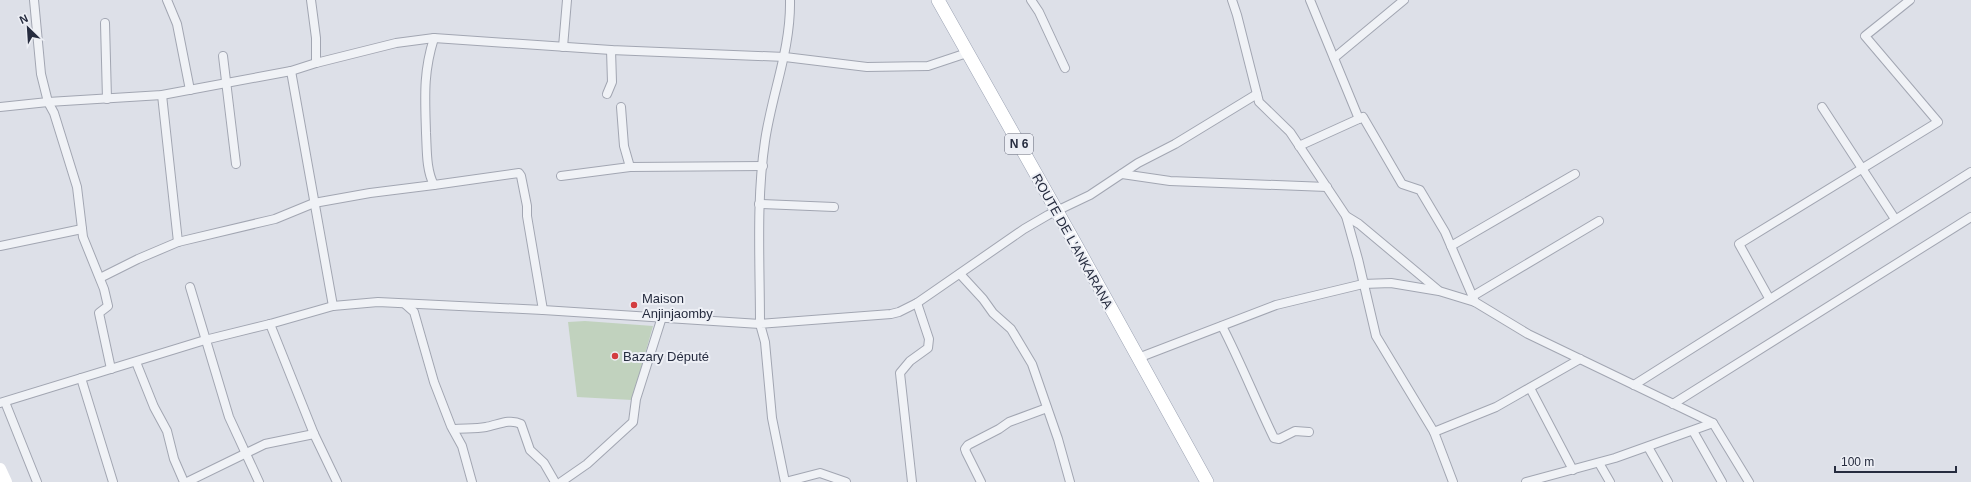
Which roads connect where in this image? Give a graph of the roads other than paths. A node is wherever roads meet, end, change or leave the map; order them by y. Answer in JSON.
{"nodes":[{"id":1,"x":34,"y":0,"type":"edge"},
{"id":2,"x":167,"y":0,"type":"edge"},
{"id":3,"x":311,"y":0,"type":"edge"},
{"id":4,"x":567,"y":0,"type":"edge"},
{"id":5,"x":790,"y":0,"type":"edge"},
{"id":6,"x":938,"y":0,"type":"edge"},
{"id":7,"x":1031,"y":0,"type":"edge"},
{"id":8,"x":1232,"y":0,"type":"edge"},
{"id":9,"x":1310,"y":0,"type":"edge"},
{"id":10,"x":1404,"y":0,"type":"edge"},
{"id":11,"x":1910,"y":0,"type":"edge"},
{"id":12,"x":105,"y":23,"type":"dead end"},
{"id":13,"x":434,"y":38,"type":"junction"},
{"id":14,"x":563,"y":46,"type":"junction"},
{"id":15,"x":611,"y":50,"type":"junction"},
{"id":16,"x":967,"y":53,"type":"junction"},
{"id":17,"x":223,"y":56,"type":"dead end"},
{"id":18,"x":785,"y":57,"type":"junction"},
{"id":19,"x":1334,"y":58,"type":"junction"},
{"id":20,"x":316,"y":63,"type":"junction"},
{"id":21,"x":1065,"y":68,"type":"dead end"},
{"id":22,"x":291,"y":71,"type":"junction"},
{"id":23,"x":228,"y":83,"type":"junction"},
{"id":24,"x":190,"y":90,"type":"junction"},
{"id":25,"x":607,"y":94,"type":"dead end"},
{"id":26,"x":1257,"y":94,"type":"junction"},
{"id":27,"x":162,"y":96,"type":"junction"},
{"id":28,"x":107,"y":99,"type":"junction"},
{"id":29,"x":48,"y":102,"type":"junction"},
{"id":30,"x":0,"y":107,"type":"edge"},
{"id":31,"x":621,"y":107,"type":"dead end"},
{"id":32,"x":1822,"y":107,"type":"dead end"},
{"id":33,"x":1360,"y":119,"type":"junction"},
{"id":34,"x":1300,"y":146,"type":"junction"},
{"id":35,"x":236,"y":164,"type":"dead end"},
{"id":36,"x":762,"y":166,"type":"junction"},
{"id":37,"x":630,"y":167,"type":"junction"},
{"id":38,"x":1863,"y":169,"type":"junction"},
{"id":39,"x":1971,"y":172,"type":"edge"},
{"id":40,"x":1122,"y":174,"type":"junction"},
{"id":41,"x":1575,"y":174,"type":"dead end"},
{"id":42,"x":561,"y":176,"type":"dead end"},
{"id":43,"x":434,"y":185,"type":"junction"},
{"id":44,"x":1327,"y":187,"type":"junction"},
{"id":45,"x":314,"y":203,"type":"junction"},
{"id":46,"x":759,"y":204,"type":"junction"},
{"id":47,"x":834,"y":207,"type":"dead end"},
{"id":48,"x":1057,"y":211,"type":"junction"},
{"id":49,"x":1346,"y":216,"type":"junction"},
{"id":50,"x":1971,"y":217,"type":"edge"},
{"id":51,"x":1895,"y":219,"type":"junction"},
{"id":52,"x":1599,"y":220,"type":"dead end"},
{"id":53,"x":82,"y":229,"type":"junction"},
{"id":54,"x":178,"y":242,"type":"junction"},
{"id":55,"x":0,"y":246,"type":"edge"},
{"id":56,"x":1452,"y":246,"type":"junction"},
{"id":57,"x":960,"y":274,"type":"junction"},
{"id":58,"x":100,"y":278,"type":"junction"},
{"id":59,"x":1363,"y":284,"type":"junction"},
{"id":60,"x":190,"y":287,"type":"dead end"},
{"id":61,"x":1439,"y":291,"type":"junction"},
{"id":62,"x":1769,"y":298,"type":"junction"},
{"id":63,"x":1474,"y":299,"type":"junction"},
{"id":64,"x":917,"y":303,"type":"junction"},
{"id":65,"x":404,"y":304,"type":"junction"},
{"id":66,"x":333,"y":306,"type":"junction"},
{"id":67,"x":543,"y":310,"type":"junction"},
{"id":68,"x":662,"y":317,"type":"junction"},
{"id":69,"x":270,"y":324,"type":"junction"},
{"id":70,"x":760,"y":324,"type":"junction"},
{"id":71,"x":1222,"y":326,"type":"junction"},
{"id":72,"x":205,"y":340,"type":"junction"},
{"id":73,"x":1138,"y":358,"type":"junction"},
{"id":74,"x":1580,"y":359,"type":"junction"},
{"id":75,"x":136,"y":362,"type":"junction"},
{"id":76,"x":111,"y":369,"type":"junction"},
{"id":77,"x":82,"y":378,"type":"junction"},
{"id":78,"x":1634,"y":385,"type":"junction"},
{"id":79,"x":1530,"y":388,"type":"junction"},
{"id":80,"x":3,"y":402,"type":"edge"},
{"id":81,"x":1673,"y":404,"type":"junction"},
{"id":82,"x":1047,"y":408,"type":"junction"},
{"id":83,"x":1714,"y":423,"type":"junction"},
{"id":84,"x":453,"y":429,"type":"junction"},
{"id":85,"x":1693,"y":431,"type":"junction"},
{"id":86,"x":1309,"y":432,"type":"dead end"},
{"id":87,"x":1434,"y":432,"type":"junction"},
{"id":88,"x":314,"y":434,"type":"junction"},
{"id":89,"x":1648,"y":447,"type":"junction"},
{"id":90,"x":247,"y":454,"type":"junction"},
{"id":91,"x":1599,"y":463,"type":"junction"},
{"id":92,"x":1573,"y":470,"type":"junction"},
{"id":93,"x":37,"y":482,"type":"edge"},
{"id":94,"x":113,"y":482,"type":"edge"},
{"id":95,"x":186,"y":482,"type":"edge"},
{"id":96,"x":259,"y":482,"type":"edge"},
{"id":97,"x":337,"y":482,"type":"edge"},
{"id":98,"x":472,"y":482,"type":"edge"},
{"id":99,"x":555,"y":482,"type":"edge"},
{"id":100,"x":561,"y":482,"type":"edge"},
{"id":101,"x":785,"y":482,"type":"edge"},
{"id":102,"x":846,"y":482,"type":"edge"},
{"id":103,"x":912,"y":482,"type":"edge"},
{"id":104,"x":981,"y":482,"type":"edge"},
{"id":105,"x":1070,"y":482,"type":"edge"},
{"id":106,"x":1207,"y":482,"type":"edge"},
{"id":107,"x":1453,"y":482,"type":"edge"},
{"id":108,"x":1526,"y":482,"type":"edge"},
{"id":109,"x":1610,"y":482,"type":"edge"},
{"id":110,"x":1668,"y":482,"type":"edge"},
{"id":111,"x":1722,"y":482,"type":"edge"},
{"id":112,"x":1749,"y":482,"type":"edge"}],
"edges":[{"from":1,"to":29,"type":"street"},
{"from":2,"to":24,"type":"street"},
{"from":3,"to":20,"type":"street"},
{"from":4,"to":14,"type":"street"},
{"from":5,"to":18,"type":"street"},
{"from":6,"to":16,"type":"main road","name":"ROUTE DE L'ANKARANA","number":"N 6"},
{"from":7,"to":21,"type":"street"},
{"from":8,"to":26,"type":"street"},
{"from":9,"to":19,"type":"street"},
{"from":10,"to":19,"type":"street"},
{"from":11,"to":38,"type":"street"},
{"from":12,"to":28,"type":"street"},
{"from":13,"to":14,"type":"street"},
{"from":13,"to":20,"type":"street"},
{"from":13,"to":43,"type":"street"},
{"from":14,"to":15,"type":"street"},
{"from":15,"to":18,"type":"street"},
{"from":15,"to":25,"type":"street"},
{"from":16,"to":18,"type":"street"},
{"from":16,"to":48,"type":"main road","name":"ROUTE DE L'ANKARANA","number":"N 6"},
{"from":17,"to":23,"type":"street"},
{"from":18,"to":36,"type":"street"},
{"from":19,"to":33,"type":"street"},
{"from":20,"to":22,"type":"street"},
{"from":22,"to":23,"type":"street"},
{"from":22,"to":45,"type":"street"},
{"from":23,"to":24,"type":"street"},
{"from":23,"to":35,"type":"street"},
{"from":24,"to":27,"type":"street"},
{"from":26,"to":34,"type":"street"},
{"from":26,"to":40,"type":"street"},
{"from":27,"to":28,"type":"street"},
{"from":27,"to":54,"type":"street"},
{"from":28,"to":29,"type":"street"},
{"from":29,"to":30,"type":"street"},
{"from":29,"to":53,"type":"street"},
{"from":31,"to":37,"type":"street"},
{"from":32,"to":38,"type":"street"},
{"from":33,"to":34,"type":"street"},
{"from":33,"to":56,"type":"street"},
{"from":34,"to":44,"type":"street"},
{"from":36,"to":37,"type":"street"},
{"from":36,"to":46,"type":"street"},
{"from":37,"to":42,"type":"street"},
{"from":38,"to":51,"type":"street"},
{"from":38,"to":62,"type":"street"},
{"from":39,"to":51,"type":"street"},
{"from":40,"to":44,"type":"street"},
{"from":40,"to":48,"type":"street"},
{"from":41,"to":56,"type":"street"},
{"from":43,"to":45,"type":"street"},
{"from":43,"to":67,"type":"street"},
{"from":44,"to":49,"type":"street"},
{"from":45,"to":54,"type":"street"},
{"from":45,"to":66,"type":"street"},
{"from":46,"to":47,"type":"street"},
{"from":46,"to":70,"type":"street"},
{"from":48,"to":57,"type":"street"},
{"from":48,"to":73,"type":"main road","name":"ROUTE DE L'ANKARANA","number":"N 6"},
{"from":49,"to":59,"type":"street"},
{"from":49,"to":61,"type":"street"},
{"from":50,"to":81,"type":"street"},
{"from":51,"to":62,"type":"street"},
{"from":52,"to":63,"type":"street"},
{"from":53,"to":55,"type":"street"},
{"from":53,"to":58,"type":"street"},
{"from":54,"to":58,"type":"street"},
{"from":56,"to":63,"type":"street"},
{"from":57,"to":64,"type":"street"},
{"from":57,"to":82,"type":"street"},
{"from":58,"to":76,"type":"street"},
{"from":59,"to":61,"type":"street"},
{"from":59,"to":71,"type":"street"},
{"from":59,"to":87,"type":"street"},
{"from":60,"to":72,"type":"street"},
{"from":61,"to":63,"type":"street"},
{"from":62,"to":78,"type":"street"},
{"from":63,"to":74,"type":"street"},
{"from":64,"to":70,"type":"street"},
{"from":64,"to":103,"type":"street"},
{"from":65,"to":66,"type":"street"},
{"from":65,"to":67,"type":"street"},
{"from":65,"to":84,"type":"street"},
{"from":66,"to":69,"type":"street"},
{"from":67,"to":68,"type":"street"},
{"from":68,"to":70,"type":"street"},
{"from":68,"to":100,"type":"street"},
{"from":69,"to":72,"type":"street"},
{"from":69,"to":88,"type":"street"},
{"from":70,"to":101,"type":"street"},
{"from":71,"to":73,"type":"street"},
{"from":71,"to":86,"type":"street"},
{"from":72,"to":75,"type":"street"},
{"from":72,"to":90,"type":"street"},
{"from":73,"to":106,"type":"main road","name":"ROUTE DE L'ANKARANA","number":"N 6"},
{"from":74,"to":78,"type":"street"},
{"from":74,"to":79,"type":"street"},
{"from":75,"to":76,"type":"street"},
{"from":75,"to":95,"type":"street"},
{"from":76,"to":77,"type":"street"},
{"from":77,"to":80,"type":"street"},
{"from":77,"to":94,"type":"street"},
{"from":78,"to":81,"type":"street"},
{"from":79,"to":87,"type":"street"},
{"from":79,"to":92,"type":"street"},
{"from":80,"to":93,"type":"street"},
{"from":81,"to":83,"type":"street"},
{"from":82,"to":104,"type":"street"},
{"from":82,"to":105,"type":"street"},
{"from":83,"to":85,"type":"street"},
{"from":83,"to":112,"type":"street"},
{"from":84,"to":98,"type":"street"},
{"from":84,"to":99,"type":"street"},
{"from":85,"to":89,"type":"street"},
{"from":85,"to":111,"type":"street"},
{"from":87,"to":107,"type":"street"},
{"from":88,"to":90,"type":"street"},
{"from":88,"to":97,"type":"street"},
{"from":89,"to":91,"type":"street"},
{"from":89,"to":110,"type":"street"},
{"from":90,"to":95,"type":"street"},
{"from":90,"to":96,"type":"street"},
{"from":91,"to":92,"type":"street"},
{"from":91,"to":109,"type":"street"},
{"from":92,"to":108,"type":"street"},
{"from":101,"to":102,"type":"street"}]}
